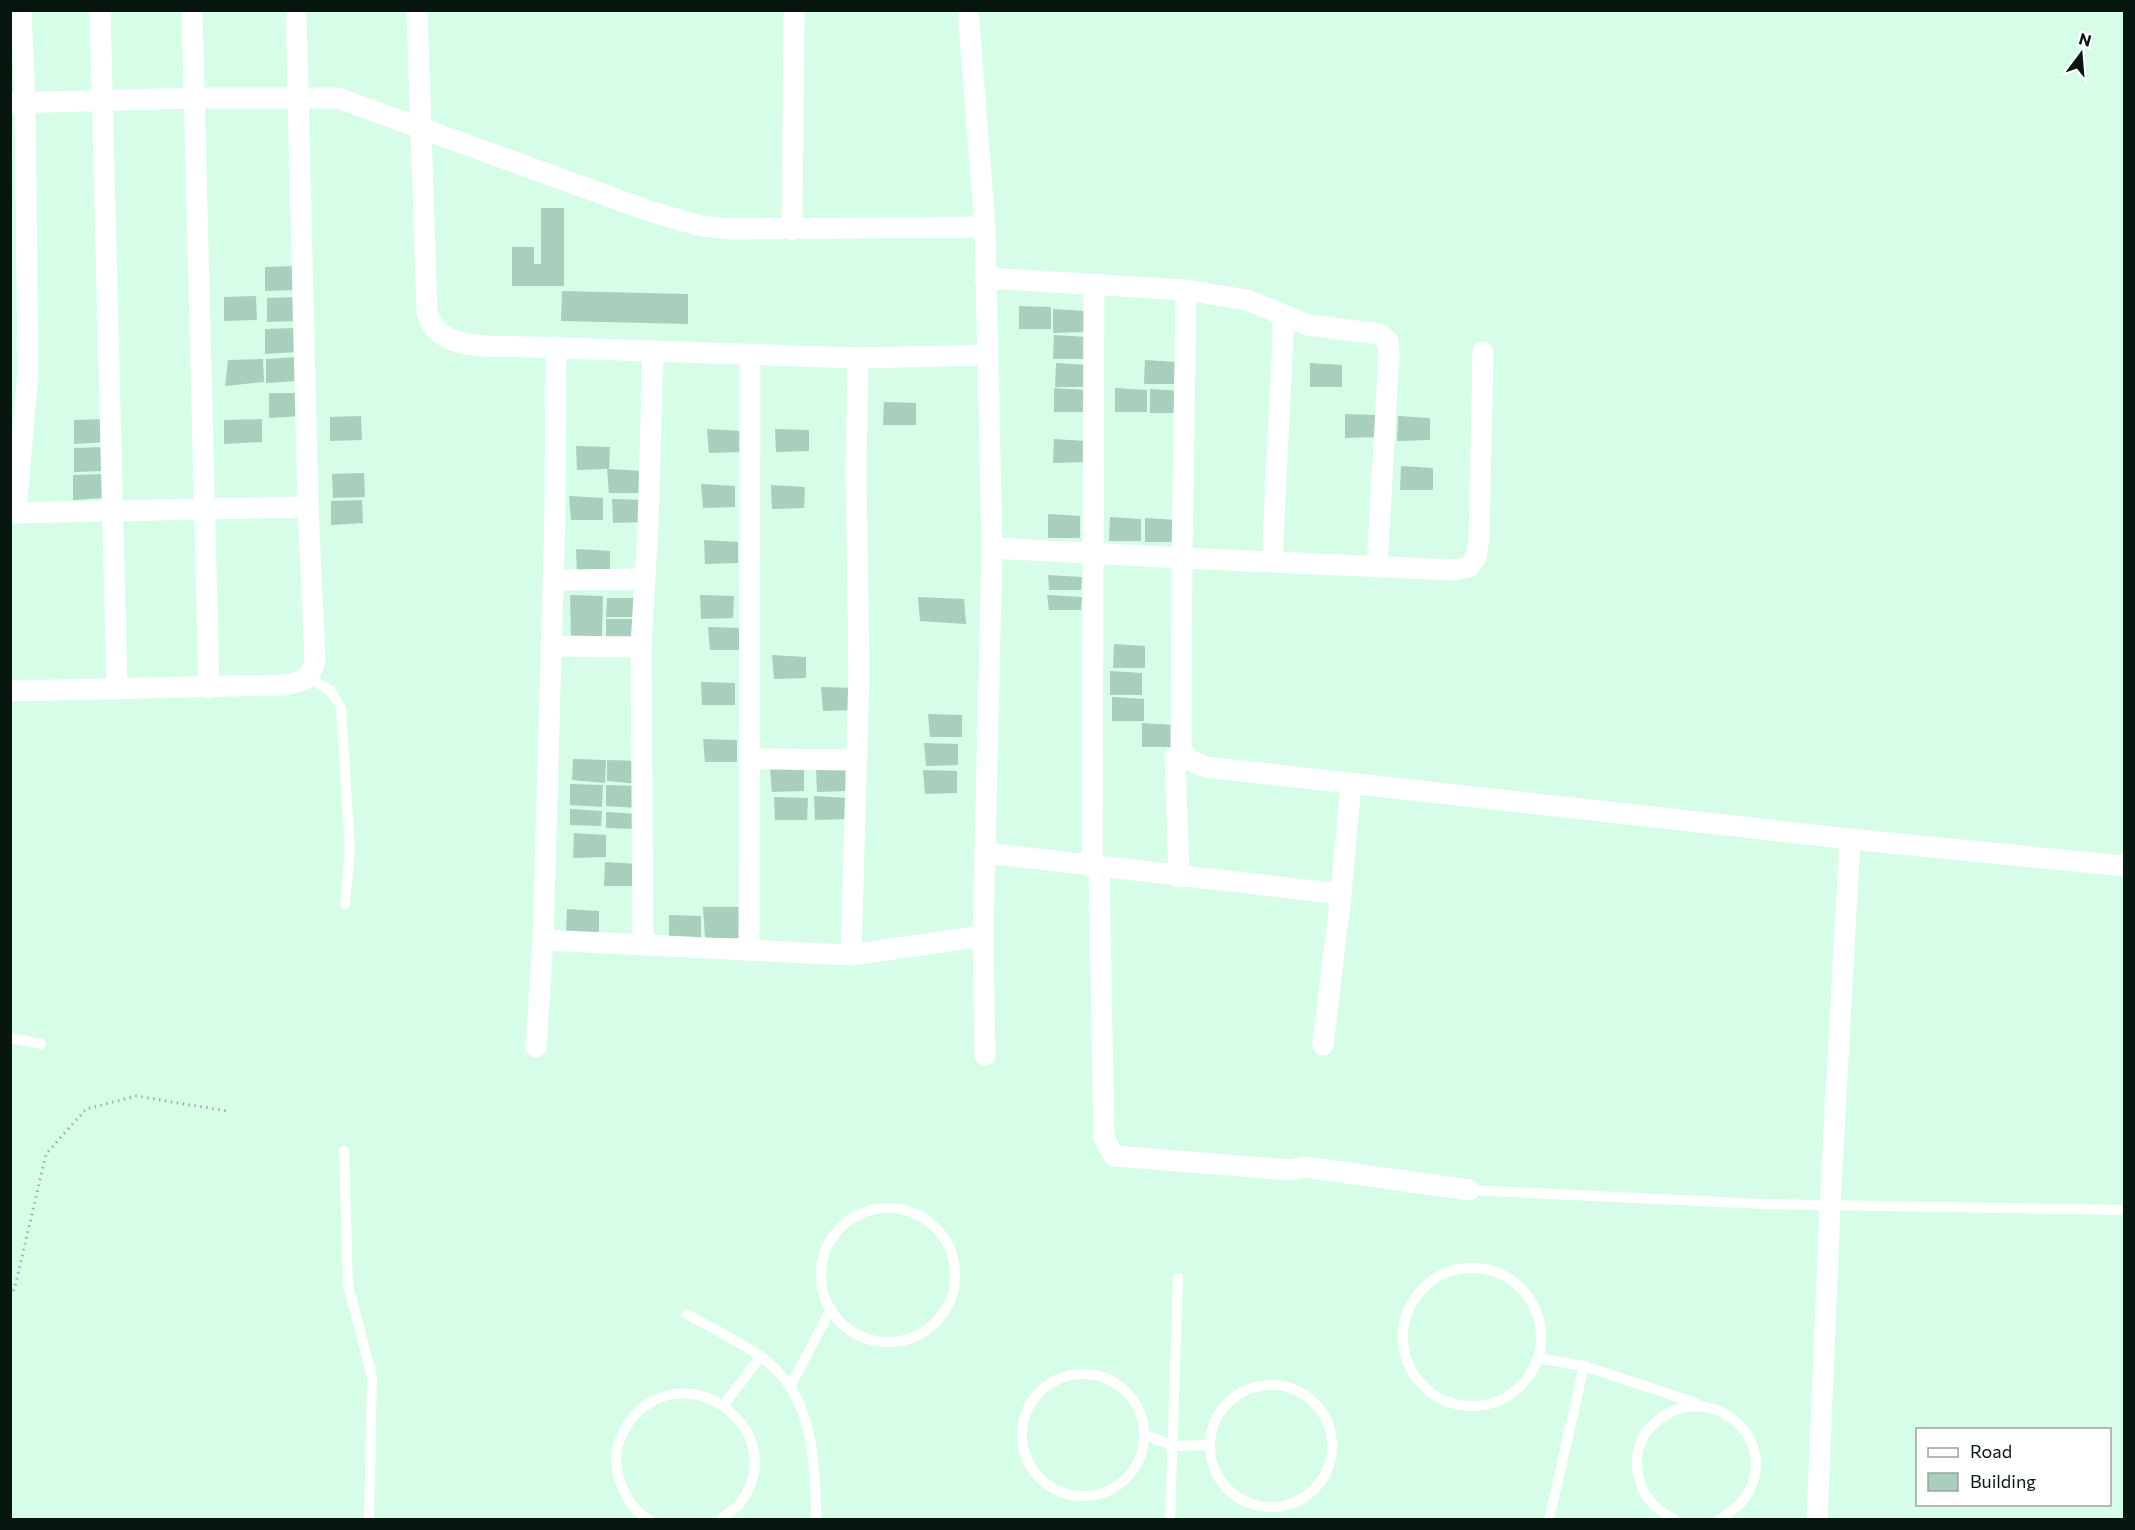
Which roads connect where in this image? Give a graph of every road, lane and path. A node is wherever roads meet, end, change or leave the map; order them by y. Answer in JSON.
{"nodes":[{"id":1,"x":21,"y":10,"type":"edge"},
{"id":2,"x":100,"y":10,"type":"edge"},
{"id":3,"x":192,"y":10,"type":"edge"},
{"id":4,"x":296,"y":10,"type":"edge"},
{"id":5,"x":417,"y":10,"type":"edge"},
{"id":6,"x":794,"y":10,"type":"edge"},
{"id":7,"x":968,"y":10,"type":"edge"},
{"id":8,"x":195,"y":98,"type":"junction"},
{"id":9,"x":298,"y":98,"type":"junction"},
{"id":10,"x":103,"y":101,"type":"junction"},
{"id":11,"x":18,"y":102,"type":"edge"},
{"id":12,"x":420,"y":126,"type":"junction"},
{"id":13,"x":985,"y":227,"type":"junction"},
{"id":14,"x":792,"y":230,"type":"junction"},
{"id":15,"x":985,"y":278,"type":"junction"},
{"id":16,"x":1094,"y":284,"type":"junction"},
{"id":17,"x":1186,"y":290,"type":"junction"},
{"id":18,"x":1284,"y":315,"type":"junction"},
{"id":19,"x":556,"y":347,"type":"junction"},
{"id":20,"x":653,"y":350,"type":"junction"},
{"id":21,"x":1483,"y":352,"type":"dead end"},
{"id":22,"x":750,"y":354,"type":"junction"},
{"id":23,"x":987,"y":355,"type":"junction"},
{"id":24,"x":858,"y":358,"type":"junction"},
{"id":25,"x":308,"y":507,"type":"junction"},
{"id":26,"x":205,"y":510,"type":"junction"},
{"id":27,"x":112,"y":511,"type":"junction"},
{"id":28,"x":13,"y":513,"type":"edge"},
{"id":29,"x":992,"y":548,"type":"junction"},
{"id":30,"x":1093,"y":554,"type":"junction"},
{"id":31,"x":1182,"y":558,"type":"junction"},
{"id":32,"x":1272,"y":562,"type":"junction"},
{"id":33,"x":1377,"y":567,"type":"junction"},
{"id":34,"x":645,"y":579,"type":"junction"},
{"id":35,"x":553,"y":580,"type":"junction"},
{"id":36,"x":551,"y":646,"type":"junction"},
{"id":37,"x":641,"y":647,"type":"junction"},
{"id":38,"x":309,"y":678,"type":"junction"},
{"id":39,"x":209,"y":688,"type":"junction"},
{"id":40,"x":117,"y":689,"type":"junction"},
{"id":41,"x":10,"y":691,"type":"edge"},
{"id":42,"x":1175,"y":757,"type":"dead end"},
{"id":43,"x":750,"y":759,"type":"junction"},
{"id":44,"x":857,"y":760,"type":"junction"},
{"id":45,"x":1351,"y":784,"type":"junction"},
{"id":46,"x":1850,"y":839,"type":"junction"},
{"id":47,"x":987,"y":853,"type":"junction"},
{"id":48,"x":2124,"y":866,"type":"edge"},
{"id":49,"x":1092,"y":867,"type":"junction"},
{"id":50,"x":1179,"y":877,"type":"junction"},
{"id":51,"x":1341,"y":894,"type":"junction"},
{"id":52,"x":345,"y":904,"type":"dead end"},
{"id":53,"x":983,"y":936,"type":"junction"},
{"id":54,"x":543,"y":940,"type":"junction"},
{"id":55,"x":644,"y":944,"type":"junction"},
{"id":56,"x":749,"y":951,"type":"junction"},
{"id":57,"x":851,"y":955,"type":"junction"},
{"id":58,"x":10,"y":1038,"type":"edge"},
{"id":59,"x":41,"y":1044,"type":"dead end"},
{"id":60,"x":1323,"y":1045,"type":"dead end"},
{"id":61,"x":536,"y":1047,"type":"dead end"},
{"id":62,"x":985,"y":1056,"type":"dead end"},
{"id":63,"x":227,"y":1111,"type":"dead end"},
{"id":64,"x":344,"y":1151,"type":"dead end"},
{"id":65,"x":1470,"y":1190,"type":"joint"},
{"id":66,"x":1830,"y":1205,"type":"junction"},
{"id":67,"x":2124,"y":1210,"type":"edge"},
{"id":68,"x":1178,"y":1278,"type":"dead end"},
{"id":69,"x":10,"y":1296,"type":"edge"},
{"id":70,"x":831,"y":1309,"type":"junction"},
{"id":71,"x":687,"y":1314,"type":"dead end"},
{"id":72,"x":761,"y":1356,"type":"junction"},
{"id":73,"x":1538,"y":1358,"type":"junction"},
{"id":74,"x":1584,"y":1366,"type":"junction"},
{"id":75,"x":791,"y":1385,"type":"junction"},
{"id":76,"x":723,"y":1406,"type":"junction"},
{"id":77,"x":1705,"y":1406,"type":"junction"},
{"id":78,"x":1145,"y":1435,"type":"junction"},
{"id":79,"x":1209,"y":1445,"type":"junction"},
{"id":80,"x":1174,"y":1446,"type":"junction"},
{"id":81,"x":369,"y":1520,"type":"edge"},
{"id":82,"x":650,"y":1520,"type":"edge"},
{"id":83,"x":720,"y":1520,"type":"edge"},
{"id":84,"x":816,"y":1520,"type":"edge"},
{"id":85,"x":1170,"y":1520,"type":"edge"},
{"id":86,"x":1549,"y":1520,"type":"edge"},
{"id":87,"x":1675,"y":1520,"type":"edge"},
{"id":88,"x":1719,"y":1520,"type":"edge"},
{"id":89,"x":1817,"y":1520,"type":"edge"}],
"edges":[{"from":1,"to":11,"type":"street"},
{"from":2,"to":10,"type":"street"},
{"from":3,"to":8,"type":"street"},
{"from":4,"to":9,"type":"street"},
{"from":5,"to":12,"type":"street"},
{"from":6,"to":14,"type":"street"},
{"from":7,"to":13,"type":"street"},
{"from":8,"to":9,"type":"street"},
{"from":8,"to":10,"type":"street"},
{"from":8,"to":26,"type":"street"},
{"from":9,"to":12,"type":"street"},
{"from":9,"to":25,"type":"street"},
{"from":10,"to":11,"type":"street"},
{"from":10,"to":27,"type":"street"},
{"from":11,"to":28,"type":"street"},
{"from":12,"to":14,"type":"street"},
{"from":12,"to":19,"type":"street"},
{"from":13,"to":14,"type":"street"},
{"from":13,"to":15,"type":"street"},
{"from":15,"to":16,"type":"street"},
{"from":15,"to":23,"type":"street"},
{"from":16,"to":17,"type":"street"},
{"from":16,"to":30,"type":"street"},
{"from":17,"to":18,"type":"street"},
{"from":17,"to":31,"type":"street"},
{"from":18,"to":32,"type":"street"},
{"from":18,"to":33,"type":"street"},
{"from":19,"to":20,"type":"street"},
{"from":19,"to":35,"type":"street"},
{"from":20,"to":22,"type":"street"},
{"from":20,"to":34,"type":"street"},
{"from":21,"to":33,"type":"street"},
{"from":22,"to":24,"type":"street"},
{"from":22,"to":43,"type":"street"},
{"from":23,"to":24,"type":"street"},
{"from":23,"to":29,"type":"street"},
{"from":24,"to":44,"type":"street"},
{"from":25,"to":26,"type":"street"},
{"from":25,"to":38,"type":"street"},
{"from":26,"to":27,"type":"street"},
{"from":26,"to":39,"type":"street"},
{"from":27,"to":28,"type":"street"},
{"from":27,"to":40,"type":"street"},
{"from":29,"to":30,"type":"street"},
{"from":29,"to":47,"type":"street"},
{"from":30,"to":31,"type":"street"},
{"from":30,"to":49,"type":"street"},
{"from":31,"to":32,"type":"street"},
{"from":31,"to":45,"type":"street"},
{"from":32,"to":33,"type":"street"},
{"from":34,"to":35,"type":"street"},
{"from":34,"to":37,"type":"street"},
{"from":35,"to":36,"type":"street"},
{"from":36,"to":37,"type":"street"},
{"from":36,"to":54,"type":"street"},
{"from":37,"to":55,"type":"street"},
{"from":38,"to":39,"type":"street"},
{"from":38,"to":52,"type":"lane"},
{"from":39,"to":40,"type":"street"},
{"from":40,"to":41,"type":"street"},
{"from":42,"to":50,"type":"street"},
{"from":43,"to":44,"type":"street"},
{"from":43,"to":56,"type":"street"},
{"from":44,"to":57,"type":"street"},
{"from":45,"to":46,"type":"street"},
{"from":45,"to":51,"type":"street"},
{"from":46,"to":48,"type":"street"},
{"from":46,"to":66,"type":"street"},
{"from":47,"to":49,"type":"street"},
{"from":47,"to":53,"type":"street"},
{"from":49,"to":50,"type":"street"},
{"from":49,"to":65,"type":"street"},
{"from":50,"to":51,"type":"street"},
{"from":51,"to":60,"type":"street"},
{"from":53,"to":57,"type":"street"},
{"from":53,"to":62,"type":"street"},
{"from":54,"to":55,"type":"street"},
{"from":54,"to":61,"type":"street"},
{"from":55,"to":56,"type":"street"},
{"from":56,"to":57,"type":"street"},
{"from":58,"to":59,"type":"lane"},
{"from":63,"to":69,"type":"path"},
{"from":64,"to":81,"type":"lane"},
{"from":65,"to":66,"type":"lane"},
{"from":66,"to":67,"type":"lane"},
{"from":66,"to":89,"type":"street"},
{"from":68,"to":80,"type":"lane"},
{"from":70,"to":70,"type":"lane"},
{"from":70,"to":75,"type":"lane"},
{"from":71,"to":72,"type":"lane"},
{"from":72,"to":75,"type":"lane"},
{"from":72,"to":76,"type":"lane"},
{"from":73,"to":73,"type":"lane"},
{"from":73,"to":74,"type":"lane"},
{"from":74,"to":77,"type":"lane"},
{"from":74,"to":86,"type":"lane"},
{"from":75,"to":84,"type":"lane"},
{"from":76,"to":82,"type":"lane"},
{"from":76,"to":83,"type":"lane"},
{"from":77,"to":87,"type":"lane"},
{"from":77,"to":88,"type":"lane"},
{"from":78,"to":78,"type":"lane"},
{"from":78,"to":80,"type":"lane"},
{"from":79,"to":79,"type":"lane"},
{"from":79,"to":80,"type":"lane"},
{"from":80,"to":85,"type":"lane"}]}
